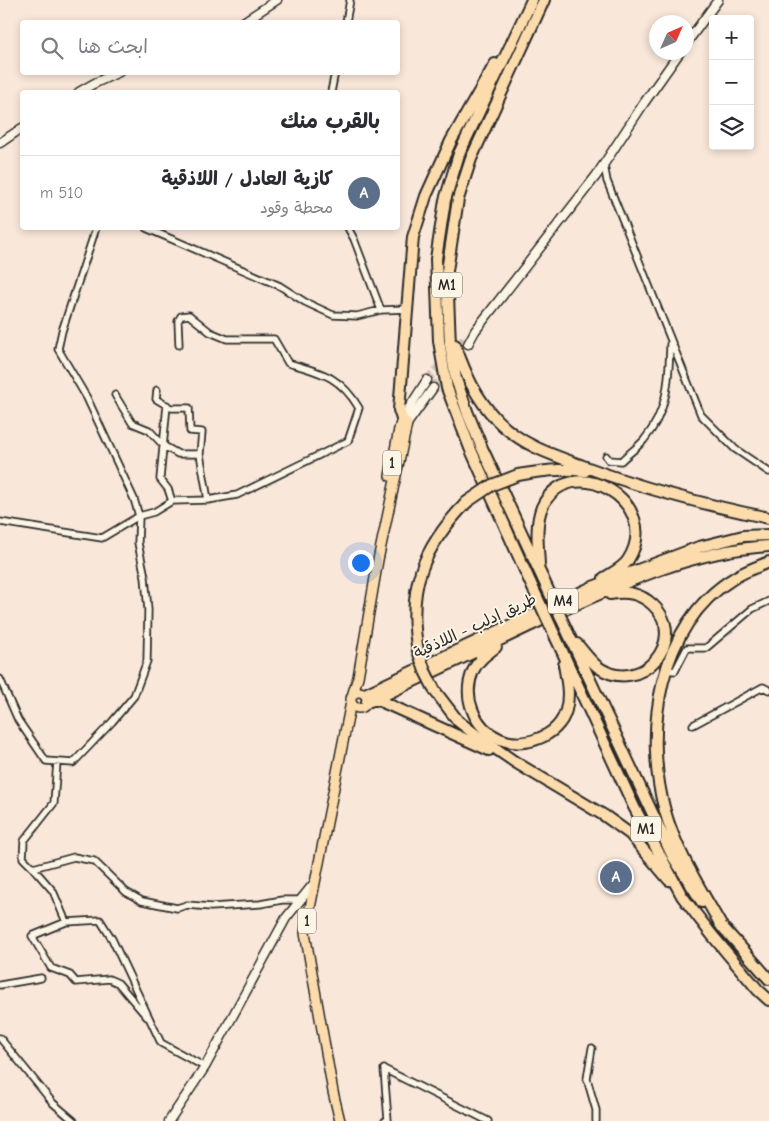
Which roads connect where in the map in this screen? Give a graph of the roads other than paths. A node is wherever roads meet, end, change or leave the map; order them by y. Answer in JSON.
{"nodes":[{"id":1,"x":277,"y":0,"type":"edge"},
{"id":2,"x":350,"y":0,"type":"edge"},
{"id":3,"x":532,"y":0,"type":"edge"},
{"id":4,"x":544,"y":0,"type":"edge"},
{"id":5,"x":718,"y":0,"type":"edge"},
{"id":6,"x":246,"y":20,"type":"edge"},
{"id":7,"x":346,"y":20,"type":"edge"},
{"id":8,"x":694,"y":33,"type":"edge"},
{"id":9,"x":674,"y":60,"type":"edge"},
{"id":10,"x":112,"y":75,"type":"edge"},
{"id":11,"x":335,"y":75,"type":"edge"},
{"id":12,"x":82,"y":90,"type":"edge"},
{"id":13,"x":332,"y":90,"type":"edge"},
{"id":14,"x":20,"y":129,"type":"edge"},
{"id":15,"x":0,"y":143,"type":"edge"},
{"id":16,"x":604,"y":165,"type":"junction"},
{"id":17,"x":95,"y":230,"type":"edge"},
{"id":18,"x":151,"y":230,"type":"edge"},
{"id":19,"x":349,"y":230,"type":"edge"},
{"id":20,"x":407,"y":309,"type":"junction"},
{"id":21,"x":381,"y":310,"type":"junction"},
{"id":22,"x":450,"y":329,"type":"junction"},
{"id":23,"x":670,"y":339,"type":"junction"},
{"id":24,"x":466,"y":341,"type":"tunnel mouth"},
{"id":25,"x":179,"y":345,"type":"dead end"},
{"id":26,"x":428,"y":380,"type":"tunnel mouth"},
{"id":27,"x":433,"y":388,"type":"tunnel mouth"},
{"id":28,"x":157,"y":390,"type":"dead end"},
{"id":29,"x":115,"y":395,"type":"dead end"},
{"id":30,"x":166,"y":405,"type":"junction"},
{"id":31,"x":404,"y":422,"type":"junction"},
{"id":32,"x":164,"y":446,"type":"junction"},
{"id":33,"x":200,"y":454,"type":"junction"},
{"id":34,"x":606,"y":456,"type":"dead end"},
{"id":35,"x":769,"y":472,"type":"edge"},
{"id":36,"x":622,"y":481,"type":"junction"},
{"id":37,"x":208,"y":500,"type":"junction"},
{"id":38,"x":172,"y":502,"type":"junction"},
{"id":39,"x":139,"y":516,"type":"junction"},
{"id":40,"x":769,"y":518,"type":"edge"},
{"id":41,"x":0,"y":522,"type":"edge"},
{"id":42,"x":769,"y":536,"type":"edge"},
{"id":43,"x":769,"y":546,"type":"edge"},
{"id":44,"x":769,"y":562,"type":"edge"},
{"id":45,"x":541,"y":574,"type":"junction"},
{"id":46,"x":592,"y":592,"type":"junction"},
{"id":47,"x":769,"y":601,"type":"edge"},
{"id":48,"x":530,"y":625,"type":"junction"},
{"id":49,"x":568,"y":633,"type":"junction"},
{"id":50,"x":556,"y":638,"type":"junction"},
{"id":51,"x":667,"y":670,"type":"junction"},
{"id":52,"x":358,"y":677,"type":"junction"},
{"id":53,"x":0,"y":679,"type":"edge"},
{"id":54,"x":769,"y":690,"type":"edge"},
{"id":55,"x":352,"y":699,"type":"junction"},
{"id":56,"x":366,"y":699,"type":"junction"},
{"id":57,"x":348,"y":721,"type":"junction"},
{"id":58,"x":692,"y":726,"type":"dead end"},
{"id":59,"x":58,"y":762,"type":"junction"},
{"id":60,"x":514,"y":762,"type":"junction"},
{"id":61,"x":33,"y":868,"type":"junction"},
{"id":62,"x":315,"y":882,"type":"junction"},
{"id":63,"x":682,"y":896,"type":"junction"},
{"id":64,"x":300,"y":900,"type":"junction"},
{"id":65,"x":66,"y":922,"type":"junction"},
{"id":66,"x":722,"y":927,"type":"junction"},
{"id":67,"x":41,"y":978,"type":"dead end"},
{"id":68,"x":769,"y":978,"type":"edge"},
{"id":69,"x":0,"y":985,"type":"edge"},
{"id":70,"x":769,"y":1000,"type":"edge"},
{"id":71,"x":152,"y":1022,"type":"junction"},
{"id":72,"x":0,"y":1038,"type":"edge"},
{"id":73,"x":592,"y":1048,"type":"dead end"},
{"id":74,"x":206,"y":1067,"type":"junction"},
{"id":75,"x":74,"y":1121,"type":"edge"},
{"id":76,"x":169,"y":1121,"type":"edge"},
{"id":77,"x":340,"y":1121,"type":"edge"},
{"id":78,"x":385,"y":1121,"type":"edge"},
{"id":79,"x":488,"y":1121,"type":"edge"},
{"id":80,"x":596,"y":1121,"type":"edge"}],
"edges":[{"from":1,"to":6,"type":"main road"},
{"from":2,"to":7,"type":"street"},
{"from":3,"to":20,"type":"highway"},
{"from":3,"to":50,"type":"highway","number":"M1","bridge":true},
{"from":4,"to":22,"type":"highway","number":"M1"},
{"from":5,"to":8,"type":"main road"},
{"from":9,"to":16,"type":"main road"},
{"from":10,"to":12,"type":"main road"},
{"from":11,"to":13,"type":"street"},
{"from":14,"to":15,"type":"main road"},
{"from":16,"to":23,"type":"street"},
{"from":16,"to":24,"type":"main road"},
{"from":17,"to":39,"type":"street"},
{"from":18,"to":21,"type":"street"},
{"from":19,"to":21,"type":"street"},
{"from":20,"to":21,"type":"street"},
{"from":20,"to":31,"type":"highway"},
{"from":22,"to":36,"type":"highway"},
{"from":22,"to":45,"type":"highway","number":"M1"},
{"from":23,"to":34,"type":"street"},
{"from":23,"to":35,"type":"street"},
{"from":25,"to":37,"type":"street"},
{"from":26,"to":31,"type":"main road"},
{"from":27,"to":31,"type":"main road"},
{"from":28,"to":30,"type":"street"},
{"from":29,"to":32,"type":"street"},
{"from":30,"to":32,"type":"street"},
{"from":30,"to":33,"type":"street"},
{"from":31,"to":52,"type":"main road","number":"1"},
{"from":32,"to":33,"type":"street"},
{"from":32,"to":38,"type":"street"},
{"from":33,"to":37,"type":"street"},
{"from":36,"to":40,"type":"highway"},
{"from":36,"to":60,"type":"highway","bridge":true},
{"from":37,"to":38,"type":"street"},
{"from":38,"to":39,"type":"street"},
{"from":39,"to":41,"type":"street"},
{"from":39,"to":59,"type":"street"},
{"from":42,"to":46,"type":"highway","name":"طريق إدلب - اللاذقية","number":"M4"},
{"from":43,"to":46,"type":"highway","name":"طريق إدلب - اللاذقية","number":"M4"},
{"from":44,"to":51,"type":"highway"},
{"from":45,"to":46,"type":"highway"},
{"from":45,"to":49,"type":"highway","number":"M1","bridge":true},
{"from":46,"to":48,"type":"highway","name":"طريق إدلب - اللاذقية","number":"M4"},
{"from":46,"to":49,"type":"highway"},
{"from":46,"to":56,"type":"highway","name":"طريق إدلب - اللاذقية","number":"M4"},
{"from":47,"to":51,"type":"street"},
{"from":48,"to":50,"type":"highway"},
{"from":48,"to":56,"type":"highway","name":"طريق إدلب - اللاذقية","number":"M4"},
{"from":49,"to":66,"type":"highway","number":"M1"},
{"from":50,"to":63,"type":"highway","number":"M1"},
{"from":51,"to":66,"type":"highway"},
{"from":52,"to":55,"type":"main road","number":"1"},
{"from":52,"to":56,"type":"main road","number":"1"},
{"from":53,"to":59,"type":"street"},
{"from":54,"to":58,"type":"street"},
{"from":55,"to":56,"type":"main road"},
{"from":55,"to":56,"type":"main road"},
{"from":55,"to":57,"type":"main road","number":"1"},
{"from":56,"to":57,"type":"main road"},
{"from":56,"to":60,"type":"highway"},
{"from":57,"to":62,"type":"main road","number":"1"},
{"from":59,"to":61,"type":"street"},
{"from":60,"to":63,"type":"highway"},
{"from":61,"to":64,"type":"street"},
{"from":61,"to":65,"type":"street"},
{"from":62,"to":64,"type":"main road"},
{"from":62,"to":77,"type":"main road","number":"1"},
{"from":63,"to":70,"type":"highway","number":"M1"},
{"from":64,"to":74,"type":"main road"},
{"from":65,"to":71,"type":"street"},
{"from":65,"to":71,"type":"street"},
{"from":66,"to":68,"type":"highway","number":"M1"},
{"from":67,"to":69,"type":"street"},
{"from":71,"to":74,"type":"street"},
{"from":72,"to":75,"type":"street"},
{"from":73,"to":80,"type":"street"},
{"from":74,"to":76,"type":"main road"},
{"from":78,"to":79,"type":"street"}]}
